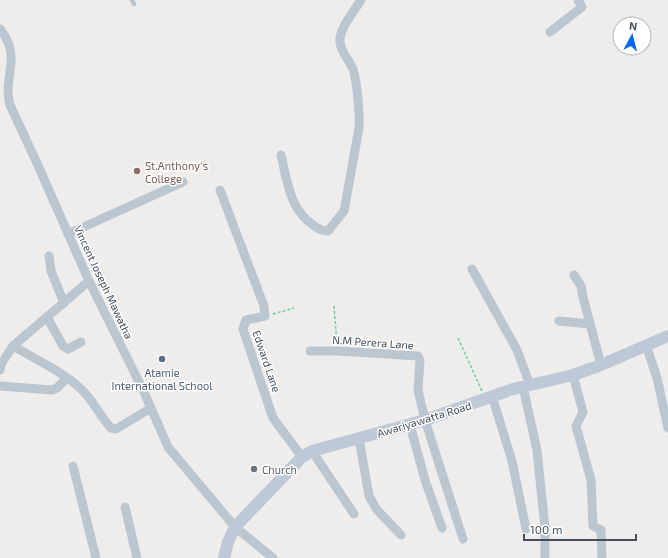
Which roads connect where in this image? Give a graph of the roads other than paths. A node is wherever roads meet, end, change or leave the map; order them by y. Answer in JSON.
{"nodes":[{"id":1,"x":361,"y":0,"type":"edge"},
{"id":2,"x":578,"y":0,"type":"edge"},
{"id":3,"x":0,"y":29,"type":"edge"},
{"id":4,"x":550,"y":32,"type":"dead end"},
{"id":5,"x":4,"y":92,"type":"edge"},
{"id":6,"x":281,"y":155,"type":"dead end"},
{"id":7,"x":183,"y":182,"type":"dead end"},
{"id":8,"x":220,"y":190,"type":"dead end"},
{"id":9,"x":68,"y":234,"type":"junction"},
{"id":10,"x":49,"y":256,"type":"dead end"},
{"id":11,"x":472,"y":269,"type":"dead end"},
{"id":12,"x":574,"y":275,"type":"dead end"},
{"id":13,"x":89,"y":282,"type":"junction"},
{"id":14,"x":64,"y":303,"type":"junction"},
{"id":15,"x":47,"y":317,"type":"junction"},
{"id":16,"x":559,"y":321,"type":"dead end"},
{"id":17,"x":590,"y":324,"type":"junction"},
{"id":18,"x":668,"y":336,"type":"edge"},
{"id":19,"x":81,"y":342,"type":"dead end"},
{"id":20,"x":13,"y":346,"type":"junction"},
{"id":21,"x":646,"y":346,"type":"junction"},
{"id":22,"x":310,"y":351,"type":"dead end"},
{"id":23,"x":601,"y":365,"type":"junction"},
{"id":24,"x":0,"y":370,"type":"edge"},
{"id":25,"x":573,"y":375,"type":"junction"},
{"id":26,"x":67,"y":378,"type":"junction"},
{"id":27,"x":0,"y":386,"type":"edge"},
{"id":28,"x":526,"y":386,"type":"junction"},
{"id":29,"x":489,"y":397,"type":"junction"},
{"id":30,"x":151,"y":408,"type":"junction"},
{"id":31,"x":425,"y":420,"type":"junction"},
{"id":32,"x":410,"y":425,"type":"junction"},
{"id":33,"x":668,"y":428,"type":"edge"},
{"id":34,"x":359,"y":439,"type":"junction"},
{"id":35,"x":307,"y":454,"type":"junction"},
{"id":36,"x":73,"y":466,"type":"dead end"},
{"id":37,"x":125,"y":507,"type":"dead end"},
{"id":38,"x":354,"y":514,"type":"dead end"},
{"id":39,"x":235,"y":527,"type":"junction"},
{"id":40,"x":442,"y":528,"type":"dead end"},
{"id":41,"x":526,"y":529,"type":"dead end"},
{"id":42,"x":401,"y":535,"type":"dead end"},
{"id":43,"x":463,"y":539,"type":"dead end"},
{"id":44,"x":96,"y":558,"type":"edge"},
{"id":45,"x":137,"y":558,"type":"edge"},
{"id":46,"x":224,"y":558,"type":"edge"},
{"id":47,"x":273,"y":558,"type":"edge"},
{"id":48,"x":545,"y":558,"type":"edge"},
{"id":49,"x":602,"y":558,"type":"edge"}],
"edges":[{"from":1,"to":6,"type":"street"},
{"from":2,"to":4,"type":"street"},
{"from":3,"to":5,"type":"street","name":"Vincent Joseph Mawatha"},
{"from":5,"to":9,"type":"street","name":"Vincent Joseph Mawatha"},
{"from":7,"to":9,"type":"street"},
{"from":8,"to":35,"type":"street","name":"Edward Lane"},
{"from":9,"to":13,"type":"street","name":"Vincent Joseph Mawatha"},
{"from":10,"to":14,"type":"street"},
{"from":11,"to":28,"type":"street"},
{"from":12,"to":17,"type":"street"},
{"from":13,"to":14,"type":"street"},
{"from":13,"to":30,"type":"street","name":"Vincent Joseph Mawatha"},
{"from":14,"to":15,"type":"street"},
{"from":15,"to":19,"type":"street"},
{"from":15,"to":20,"type":"street"},
{"from":16,"to":17,"type":"street"},
{"from":17,"to":23,"type":"street"},
{"from":18,"to":21,"type":"street","name":"Awariyawatta Road"},
{"from":20,"to":24,"type":"street"},
{"from":20,"to":26,"type":"street"},
{"from":21,"to":23,"type":"street","name":"Awariyawatta Road"},
{"from":21,"to":33,"type":"street"},
{"from":22,"to":31,"type":"street","name":"N.M Perera Lane"},
{"from":23,"to":25,"type":"street","name":"Awariyawatta Road"},
{"from":25,"to":28,"type":"street","name":"Awariyawatta Road"},
{"from":25,"to":49,"type":"street"},
{"from":26,"to":27,"type":"street"},
{"from":26,"to":30,"type":"street"},
{"from":28,"to":29,"type":"street","name":"Awariyawatta Road"},
{"from":28,"to":48,"type":"street"},
{"from":29,"to":31,"type":"street","name":"Awariyawatta Road"},
{"from":29,"to":41,"type":"street"},
{"from":30,"to":39,"type":"street","name":"Vincent Joseph Mawatha"},
{"from":31,"to":32,"type":"street","name":"Awariyawatta Road"},
{"from":31,"to":43,"type":"street"},
{"from":32,"to":34,"type":"street","name":"Awariyawatta Road"},
{"from":32,"to":40,"type":"street"},
{"from":34,"to":35,"type":"street","name":"Awariyawatta Road"},
{"from":34,"to":42,"type":"street"},
{"from":35,"to":38,"type":"street"},
{"from":35,"to":39,"type":"street"},
{"from":36,"to":44,"type":"street"},
{"from":37,"to":45,"type":"street"},
{"from":39,"to":46,"type":"street"},
{"from":39,"to":47,"type":"street","name":"Vincent Joseph Mawatha"}]}
